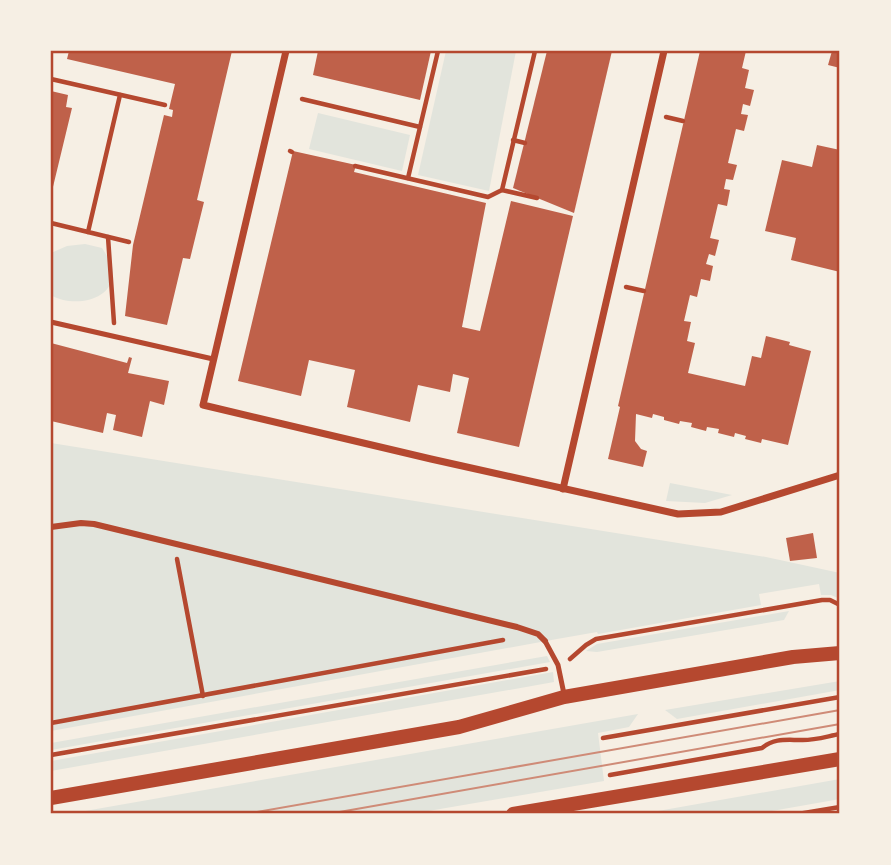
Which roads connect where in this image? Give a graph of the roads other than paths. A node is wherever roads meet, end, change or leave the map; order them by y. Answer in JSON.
{"nodes":[{"id":1,"x":286,"y":51,"type":"edge"},
{"id":2,"x":664,"y":51,"type":"edge"},
{"id":3,"x":51,"y":322,"type":"edge"},
{"id":4,"x":214,"y":359,"type":"junction"},
{"id":5,"x":840,"y":474,"type":"edge"},
{"id":6,"x":829,"y":478,"type":"junction"},
{"id":7,"x":840,"y":481,"type":"edge"},
{"id":8,"x":563,"y":489,"type":"junction"},
{"id":9,"x":51,"y":527,"type":"edge"},
{"id":10,"x":545,"y":641,"type":"joint"},
{"id":11,"x":840,"y":653,"type":"edge"},
{"id":12,"x":564,"y":697,"type":"junction"},
{"id":13,"x":840,"y":759,"type":"edge"},
{"id":14,"x":51,"y":798,"type":"edge"},
{"id":15,"x":513,"y":814,"type":"edge"}],
"edges":[{"from":1,"to":4,"type":"street"},
{"from":2,"to":8,"type":"street"},
{"from":3,"to":4,"type":"lane"},
{"from":4,"to":8,"type":"street"},
{"from":5,"to":6,"type":"street"},
{"from":6,"to":7,"type":"street"},
{"from":6,"to":8,"type":"street"},
{"from":9,"to":10,"type":"street"},
{"from":10,"to":12,"type":"lane"},
{"from":11,"to":12,"type":"main road"},
{"from":12,"to":14,"type":"main road"},
{"from":13,"to":15,"type":"main road"}]}
